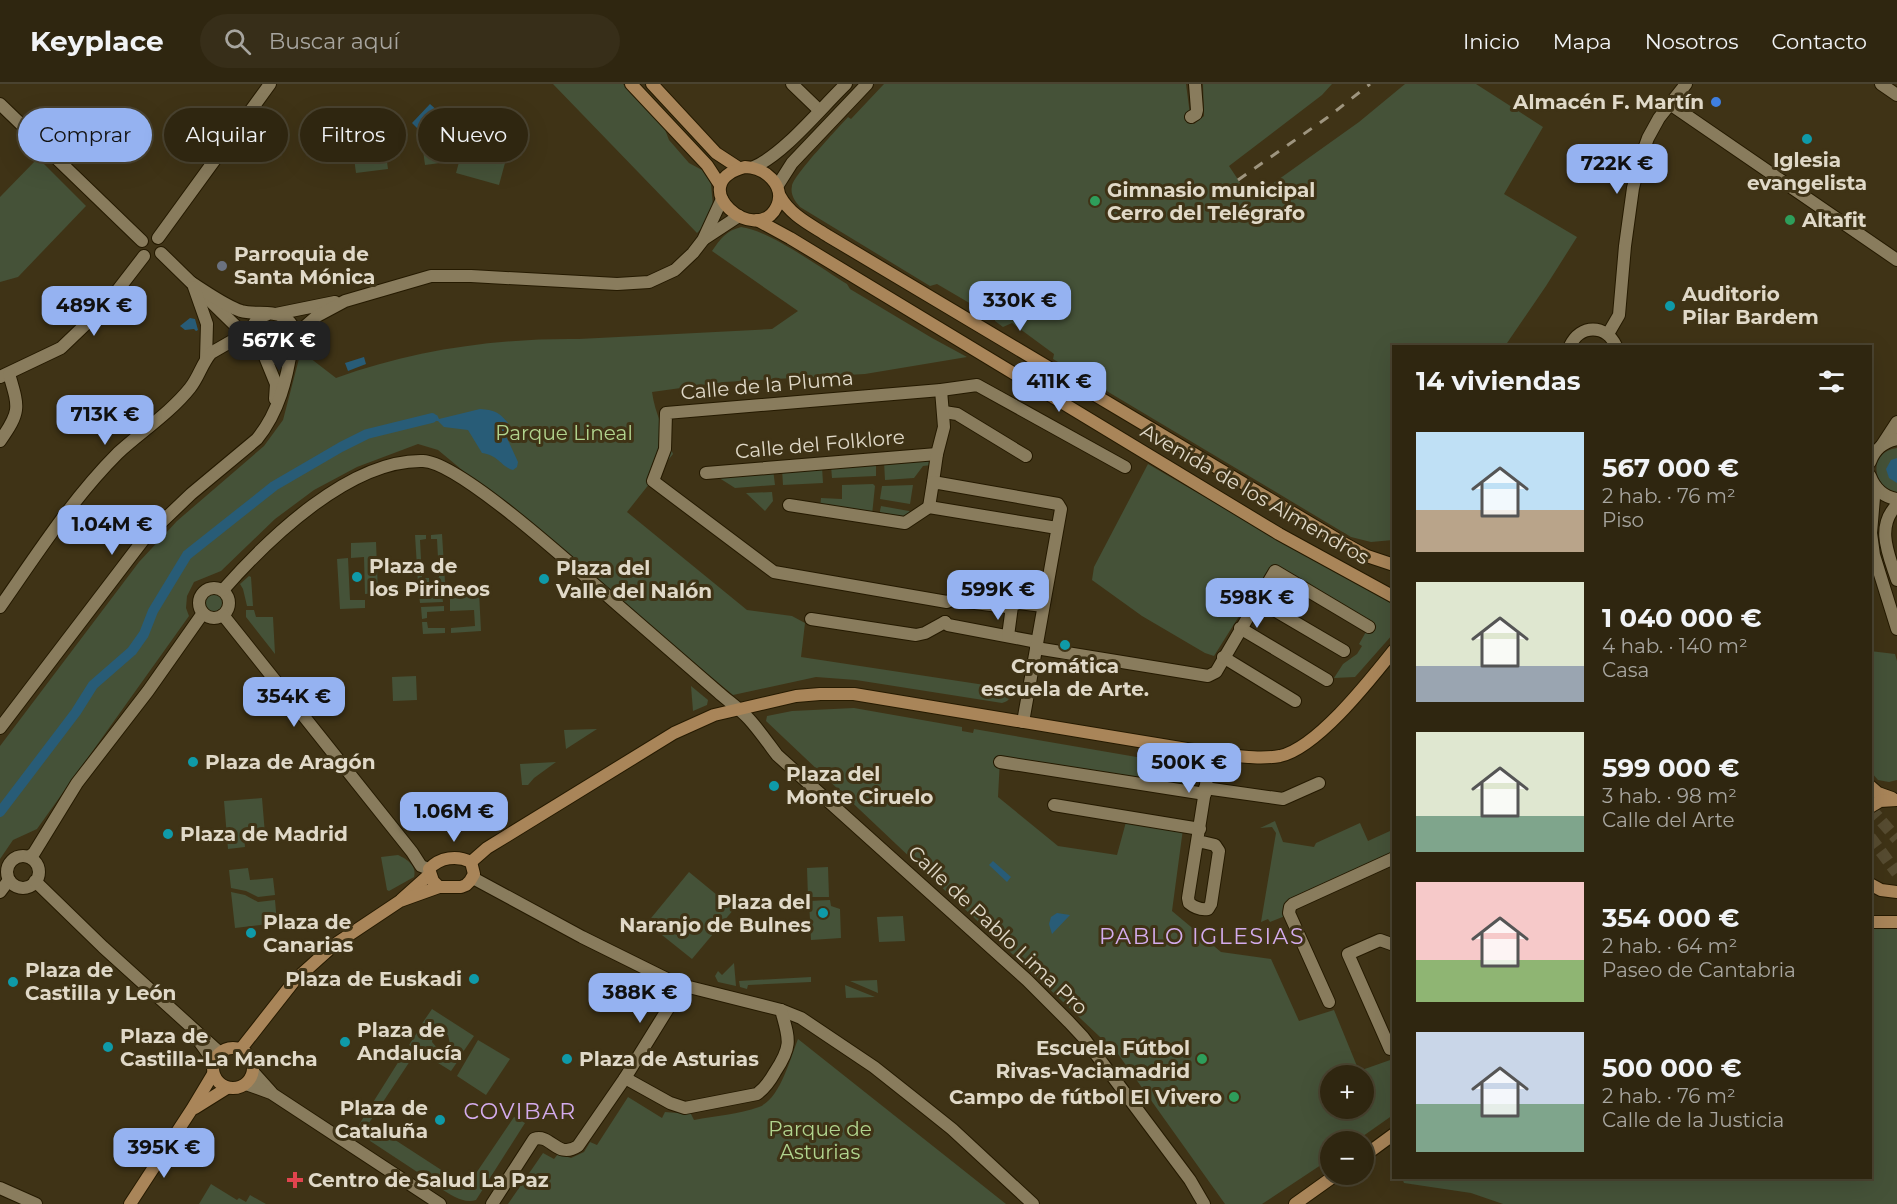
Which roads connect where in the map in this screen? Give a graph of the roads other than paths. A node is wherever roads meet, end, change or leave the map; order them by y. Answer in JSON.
{"nodes":[{"id":1,"x":270,"y":84,"type":"edge"},
{"id":2,"x":631,"y":84,"type":"edge"},
{"id":3,"x":652,"y":84,"type":"edge"},
{"id":4,"x":792,"y":84,"type":"edge"},
{"id":5,"x":846,"y":84,"type":"edge"},
{"id":6,"x":867,"y":84,"type":"edge"},
{"id":7,"x":1195,"y":84,"type":"edge"},
{"id":8,"x":1686,"y":84,"type":"edge"},
{"id":9,"x":1881,"y":84,"type":"edge"},
{"id":10,"x":1897,"y":95,"type":"edge"},
{"id":11,"x":0,"y":104,"type":"edge"},
{"id":12,"x":1670,"y":104,"type":"junction"},
{"id":13,"x":819,"y":110,"type":"junction"},
{"id":14,"x":1191,"y":117,"type":"dead end"},
{"id":15,"x":754,"y":167,"type":"junction"},
{"id":16,"x":739,"y":168,"type":"junction"},
{"id":17,"x":720,"y":185,"type":"junction"},
{"id":18,"x":779,"y":190,"type":"junction"},
{"id":19,"x":722,"y":199,"type":"junction"},
{"id":20,"x":739,"y":216,"type":"junction"},
{"id":21,"x":757,"y":220,"type":"junction"},
{"id":22,"x":158,"y":238,"type":"junction"},
{"id":23,"x":703,"y":240,"type":"junction"},
{"id":24,"x":142,"y":241,"type":"junction"},
{"id":25,"x":161,"y":253,"type":"junction"},
{"id":26,"x":144,"y":256,"type":"junction"},
{"id":27,"x":1897,"y":260,"type":"edge"},
{"id":28,"x":192,"y":283,"type":"junction"},
{"id":29,"x":345,"y":301,"type":"junction"},
{"id":30,"x":272,"y":314,"type":"junction"},
{"id":31,"x":1608,"y":334,"type":"junction"},
{"id":32,"x":249,"y":335,"type":"junction"},
{"id":33,"x":293,"y":340,"type":"junction"},
{"id":34,"x":1570,"y":345,"type":"edge"},
{"id":35,"x":1615,"y":345,"type":"edge"},
{"id":36,"x":266,"y":357,"type":"junction"},
{"id":37,"x":206,"y":359,"type":"junction"},
{"id":38,"x":5,"y":375,"type":"edge"},
{"id":39,"x":941,"y":390,"type":"junction"},
{"id":40,"x":944,"y":412,"type":"junction"},
{"id":41,"x":270,"y":419,"type":"junction"},
{"id":42,"x":1897,"y":422,"type":"edge"},
{"id":43,"x":1897,"y":439,"type":"edge"},
{"id":44,"x":0,"y":441,"type":"edge"},
{"id":45,"x":1882,"y":445,"type":"junction"},
{"id":46,"x":937,"y":454,"type":"junction"},
{"id":47,"x":1026,"y":456,"type":"dead end"},
{"id":48,"x":1872,"y":457,"type":"edge"},
{"id":49,"x":1125,"y":467,"type":"dead end"},
{"id":50,"x":706,"y":473,"type":"dead end"},
{"id":51,"x":1873,"y":481,"type":"edge"},
{"id":52,"x":933,"y":482,"type":"junction"},
{"id":53,"x":1897,"y":499,"type":"edge"},
{"id":54,"x":789,"y":505,"type":"dead end"},
{"id":55,"x":1897,"y":505,"type":"edge"},
{"id":56,"x":929,"y":507,"type":"junction"},
{"id":57,"x":1872,"y":507,"type":"edge"},
{"id":58,"x":1057,"y":528,"type":"junction"},
{"id":59,"x":1872,"y":538,"type":"edge"},
{"id":60,"x":1392,"y":564,"type":"edge"},
{"id":61,"x":1897,"y":580,"type":"edge"},
{"id":62,"x":223,"y":590,"type":"junction"},
{"id":63,"x":1392,"y":596,"type":"edge"},
{"id":64,"x":1257,"y":600,"type":"junction"},
{"id":65,"x":947,"y":602,"type":"junction"},
{"id":66,"x":1012,"y":606,"type":"junction"},
{"id":67,"x":1043,"y":606,"type":"junction"},
{"id":68,"x":0,"y":607,"type":"edge"},
{"id":69,"x":203,"y":613,"type":"junction"},
{"id":70,"x":224,"y":615,"type":"junction"},
{"id":71,"x":812,"y":619,"type":"dead end"},
{"id":72,"x":945,"y":622,"type":"junction"},
{"id":73,"x":1369,"y":627,"type":"dead end"},
{"id":74,"x":1240,"y":628,"type":"junction"},
{"id":75,"x":1897,"y":629,"type":"edge"},
{"id":76,"x":1008,"y":636,"type":"junction"},
{"id":77,"x":1037,"y":645,"type":"junction"},
{"id":78,"x":1344,"y":651,"type":"dead end"},
{"id":79,"x":1392,"y":652,"type":"edge"},
{"id":80,"x":1223,"y":657,"type":"junction"},
{"id":81,"x":1392,"y":664,"type":"edge"},
{"id":82,"x":1327,"y":680,"type":"dead end"},
{"id":83,"x":1370,"y":680,"type":"junction"},
{"id":84,"x":1295,"y":700,"type":"dead end"},
{"id":85,"x":738,"y":709,"type":"junction"},
{"id":86,"x":1023,"y":722,"type":"junction"},
{"id":87,"x":0,"y":728,"type":"edge"},
{"id":88,"x":1210,"y":753,"type":"junction"},
{"id":89,"x":1000,"y":762,"type":"dead end"},
{"id":90,"x":1319,"y":783,"type":"dead end"},
{"id":91,"x":1872,"y":788,"type":"edge"},
{"id":92,"x":1205,"y":791,"type":"junction"},
{"id":93,"x":1896,"y":798,"type":"edge"},
{"id":94,"x":1054,"y":805,"type":"dead end"},
{"id":95,"x":1872,"y":806,"type":"edge"},
{"id":96,"x":1199,"y":835,"type":"junction"},
{"id":97,"x":29,"y":857,"type":"junction"},
{"id":98,"x":1392,"y":859,"type":"edge"},
{"id":99,"x":471,"y":862,"type":"junction"},
{"id":100,"x":431,"y":868,"type":"junction"},
{"id":101,"x":472,"y":878,"type":"junction"},
{"id":102,"x":9,"y":880,"type":"junction"},
{"id":103,"x":35,"y":881,"type":"junction"},
{"id":104,"x":439,"y":887,"type":"junction"},
{"id":105,"x":1874,"y":889,"type":"edge"},
{"id":106,"x":0,"y":892,"type":"edge"},
{"id":107,"x":1897,"y":892,"type":"edge"},
{"id":108,"x":400,"y":901,"type":"junction"},
{"id":109,"x":1872,"y":922,"type":"edge"},
{"id":110,"x":1897,"y":922,"type":"edge"},
{"id":111,"x":1392,"y":944,"type":"edge"},
{"id":112,"x":682,"y":986,"type":"junction"},
{"id":113,"x":1329,"y":1002,"type":"dead end"},
{"id":114,"x":781,"y":1010,"type":"junction"},
{"id":115,"x":1390,"y":1049,"type":"dead end"},
{"id":116,"x":244,"y":1052,"type":"junction"},
{"id":117,"x":216,"y":1063,"type":"junction"},
{"id":118,"x":253,"y":1072,"type":"junction"},
{"id":119,"x":625,"y":1078,"type":"junction"},
{"id":120,"x":246,"y":1084,"type":"junction"},
{"id":121,"x":227,"y":1088,"type":"junction"},
{"id":122,"x":271,"y":1093,"type":"junction"},
{"id":123,"x":192,"y":1110,"type":"junction"},
{"id":124,"x":1392,"y":1135,"type":"edge"},
{"id":125,"x":1374,"y":1149,"type":"edge"},
{"id":126,"x":1322,"y":1185,"type":"edge"},
{"id":127,"x":0,"y":1188,"type":"edge"},
{"id":128,"x":139,"y":1191,"type":"junction"},
{"id":129,"x":1202,"y":1203,"type":"edge"},
{"id":130,"x":36,"y":1204,"type":"edge"},
{"id":131,"x":130,"y":1204,"type":"edge"},
{"id":132,"x":136,"y":1204,"type":"edge"},
{"id":133,"x":440,"y":1204,"type":"edge"},
{"id":134,"x":492,"y":1204,"type":"edge"},
{"id":135,"x":1033,"y":1204,"type":"edge"},
{"id":136,"x":1295,"y":1204,"type":"edge"}],
"edges":[{"from":1,"to":22,"type":"street"},
{"from":2,"to":17,"type":"street"},
{"from":3,"to":16,"type":"street"},
{"from":4,"to":13,"type":"street"},
{"from":5,"to":13,"type":"street"},
{"from":6,"to":18,"type":"street"},
{"from":7,"to":14,"type":"street"},
{"from":8,"to":12,"type":"street"},
{"from":9,"to":10,"type":"street"},
{"from":11,"to":24,"type":"street"},
{"from":12,"to":27,"type":"street"},
{"from":12,"to":31,"type":"street"},
{"from":13,"to":15,"type":"street"},
{"from":15,"to":16,"type":"street"},
{"from":15,"to":18,"type":"street"},
{"from":16,"to":17,"type":"street"},
{"from":17,"to":19,"type":"street"},
{"from":18,"to":21,"type":"street"},
{"from":18,"to":60,"type":"street","name":"Avenida de los Almendros"},
{"from":19,"to":20,"type":"street"},
{"from":19,"to":23,"type":"street"},
{"from":20,"to":21,"type":"street"},
{"from":20,"to":23,"type":"street"},
{"from":21,"to":63,"type":"street","name":"Avenida de los Almendros"},
{"from":22,"to":24,"type":"street"},
{"from":22,"to":25,"type":"street"},
{"from":23,"to":29,"type":"street"},
{"from":24,"to":26,"type":"street"},
{"from":25,"to":26,"type":"street"},
{"from":25,"to":28,"type":"street"},
{"from":26,"to":38,"type":"street"},
{"from":28,"to":30,"type":"street"},
{"from":28,"to":32,"type":"street"},
{"from":28,"to":37,"type":"street"},
{"from":29,"to":30,"type":"street"},
{"from":29,"to":33,"type":"street"},
{"from":30,"to":32,"type":"street"},
{"from":30,"to":33,"type":"street"},
{"from":31,"to":34,"type":"street"},
{"from":31,"to":35,"type":"street"},
{"from":32,"to":36,"type":"street"},
{"from":32,"to":37,"type":"street"},
{"from":33,"to":36,"type":"street"},
{"from":33,"to":41,"type":"street"},
{"from":36,"to":41,"type":"street"},
{"from":37,"to":68,"type":"street"},
{"from":38,"to":44,"type":"street"},
{"from":39,"to":40,"type":"street"},
{"from":39,"to":49,"type":"street"},
{"from":39,"to":65,"type":"street","name":"Calle de la Pluma"},
{"from":40,"to":46,"type":"street"},
{"from":40,"to":47,"type":"street"},
{"from":41,"to":87,"type":"street"},
{"from":42,"to":45,"type":"street"},
{"from":43,"to":45,"type":"street"},
{"from":45,"to":48,"type":"street"},
{"from":46,"to":50,"type":"street","name":"Calle del Folklore"},
{"from":46,"to":52,"type":"street"},
{"from":51,"to":53,"type":"street"},
{"from":51,"to":57,"type":"street"},
{"from":52,"to":56,"type":"street"},
{"from":52,"to":58,"type":"street"},
{"from":54,"to":56,"type":"street"},
{"from":55,"to":61,"type":"street"},
{"from":56,"to":58,"type":"street"},
{"from":58,"to":67,"type":"street"},
{"from":59,"to":75,"type":"street"},
{"from":62,"to":69,"type":"street"},
{"from":62,"to":70,"type":"street"},
{"from":62,"to":85,"type":"street","name":"Calle de Pablo Lima Pro"},
{"from":64,"to":73,"type":"street"},
{"from":64,"to":74,"type":"street"},
{"from":64,"to":78,"type":"street"},
{"from":65,"to":66,"type":"street"},
{"from":65,"to":72,"type":"street"},
{"from":66,"to":67,"type":"street"},
{"from":66,"to":76,"type":"street"},
{"from":67,"to":77,"type":"street"},
{"from":69,"to":70,"type":"street"},
{"from":69,"to":97,"type":"street"},
{"from":70,"to":100,"type":"street"},
{"from":71,"to":72,"type":"street"},
{"from":72,"to":76,"type":"street"},
{"from":74,"to":80,"type":"street"},
{"from":74,"to":82,"type":"street"},
{"from":76,"to":77,"type":"street"},
{"from":77,"to":80,"type":"street"},
{"from":77,"to":86,"type":"street"},
{"from":79,"to":83,"type":"street"},
{"from":80,"to":84,"type":"street"},
{"from":81,"to":83,"type":"street"},
{"from":83,"to":88,"type":"street"},
{"from":85,"to":86,"type":"street"},
{"from":85,"to":99,"type":"street"},
{"from":85,"to":129,"type":"street","name":"Calle de Pablo Lima Pro"},
{"from":86,"to":88,"type":"street"},
{"from":88,"to":92,"type":"street"},
{"from":89,"to":92,"type":"street"},
{"from":90,"to":92,"type":"street"},
{"from":91,"to":93,"type":"street"},
{"from":92,"to":96,"type":"street"},
{"from":93,"to":95,"type":"street"},
{"from":94,"to":96,"type":"street"},
{"from":96,"to":96,"type":"street"},
{"from":97,"to":102,"type":"street"},
{"from":97,"to":103,"type":"street"},
{"from":98,"to":113,"type":"street"},
{"from":99,"to":100,"type":"street"},
{"from":99,"to":101,"type":"street"},
{"from":100,"to":104,"type":"street"},
{"from":100,"to":108,"type":"street"},
{"from":101,"to":104,"type":"street"},
{"from":101,"to":112,"type":"street"},
{"from":102,"to":103,"type":"street"},
{"from":102,"to":106,"type":"street"},
{"from":103,"to":117,"type":"street"},
{"from":104,"to":108,"type":"street"},
{"from":105,"to":107,"type":"street"},
{"from":108,"to":116,"type":"street"},
{"from":109,"to":110,"type":"street"},
{"from":111,"to":115,"type":"street"},
{"from":112,"to":114,"type":"street"},
{"from":112,"to":119,"type":"street"},
{"from":114,"to":119,"type":"street"},
{"from":114,"to":135,"type":"street"},
{"from":116,"to":117,"type":"street"},
{"from":116,"to":118,"type":"street"},
{"from":117,"to":121,"type":"street"},
{"from":117,"to":123,"type":"street"},
{"from":118,"to":120,"type":"street"},
{"from":118,"to":122,"type":"street"},
{"from":119,"to":134,"type":"street"},
{"from":120,"to":121,"type":"street"},
{"from":120,"to":122,"type":"street"},
{"from":121,"to":123,"type":"street"},
{"from":122,"to":133,"type":"street"},
{"from":123,"to":128,"type":"street"},
{"from":124,"to":125,"type":"street"},
{"from":126,"to":136,"type":"street"},
{"from":127,"to":130,"type":"street"},
{"from":128,"to":131,"type":"street"},
{"from":128,"to":132,"type":"street"}]}
